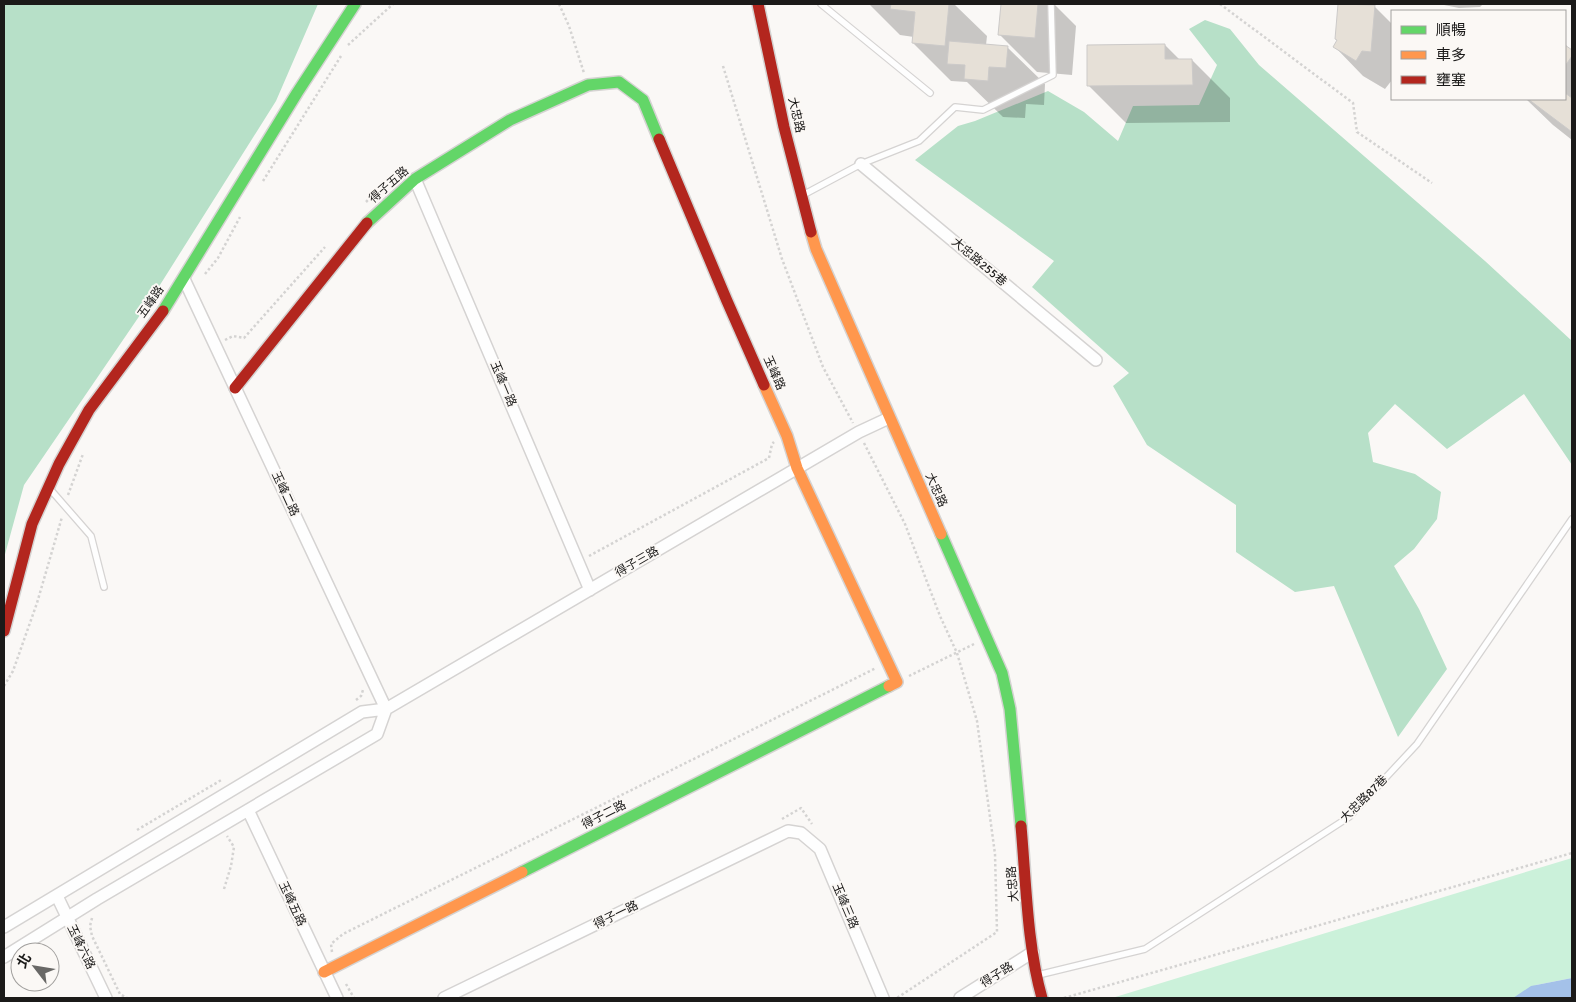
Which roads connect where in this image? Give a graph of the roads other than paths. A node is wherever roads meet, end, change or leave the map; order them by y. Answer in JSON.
{"nodes":[{"id":1,"x":356,"y":4,"type":"edge"},
{"id":2,"x":758,"y":4,"type":"edge"},
{"id":3,"x":821,"y":4,"type":"edge"},
{"id":4,"x":1051,"y":4,"type":"edge"},
{"id":5,"x":619,"y":82,"type":"joint"},
{"id":6,"x":930,"y":94,"type":"dead end"},
{"id":7,"x":861,"y":164,"type":"junction"},
{"id":8,"x":415,"y":179,"type":"junction"},
{"id":9,"x":801,"y":196,"type":"junction"},
{"id":10,"x":184,"y":279,"type":"junction"},
{"id":11,"x":1096,"y":360,"type":"dead end"},
{"id":12,"x":235,"y":388,"type":"junction"},
{"id":13,"x":889,"y":418,"type":"junction"},
{"id":14,"x":798,"y":468,"type":"junction"},
{"id":15,"x":48,"y":487,"type":"junction"},
{"id":16,"x":1572,"y":520,"type":"edge"},
{"id":17,"x":104,"y":587,"type":"dead end"},
{"id":18,"x":590,"y":590,"type":"junction"},
{"id":19,"x":4,"y":631,"type":"edge"},
{"id":20,"x":897,"y":682,"type":"joint"},
{"id":21,"x":386,"y":709,"type":"junction"},
{"id":22,"x":248,"y":810,"type":"junction"},
{"id":23,"x":788,"y":831,"type":"joint"},
{"id":24,"x":57,"y":896,"type":"junction"},
{"id":25,"x":67,"y":918,"type":"junction"},
{"id":26,"x":4,"y":927,"type":"edge"},
{"id":27,"x":1033,"y":952,"type":"junction"},
{"id":28,"x":4,"y":957,"type":"edge"},
{"id":29,"x":324,"y":972,"type":"junction"},
{"id":30,"x":1036,"y":976,"type":"junction"},
{"id":31,"x":106,"y":998,"type":"edge"},
{"id":32,"x":337,"y":998,"type":"edge"},
{"id":33,"x":444,"y":998,"type":"edge"},
{"id":34,"x":884,"y":998,"type":"edge"},
{"id":35,"x":960,"y":998,"type":"edge"},
{"id":36,"x":1042,"y":998,"type":"edge"}],
"edges":[{"from":1,"to":10,"type":"street","name":"五峰路"},
{"from":2,"to":9,"type":"street","name":"大忠路"},
{"from":3,"to":6,"type":"lane"},
{"from":4,"to":7,"type":"lane"},
{"from":5,"to":8,"type":"street","name":"得子五路"},
{"from":5,"to":14,"type":"street","name":"玉峰路"},
{"from":7,"to":9,"type":"lane"},
{"from":7,"to":11,"type":"street","name":"大忠路255巷"},
{"from":8,"to":12,"type":"street","name":"得子五路"},
{"from":8,"to":18,"type":"street","name":"玉峰一路"},
{"from":9,"to":13,"type":"street","name":"大忠路"},
{"from":10,"to":12,"type":"street","name":"玉峰二路"},
{"from":10,"to":15,"type":"street","name":"五峰路"},
{"from":12,"to":21,"type":"street","name":"玉峰二路"},
{"from":13,"to":14,"type":"street","name":"得子三路"},
{"from":13,"to":27,"type":"street","name":"大忠路"},
{"from":14,"to":18,"type":"street","name":"得子三路"},
{"from":14,"to":20,"type":"street","name":"玉峰路"},
{"from":15,"to":17,"type":"lane"},
{"from":15,"to":19,"type":"street","name":"五峰路"},
{"from":16,"to":30,"type":"lane","name":"大忠路87巷"},
{"from":18,"to":21,"type":"street","name":"得子三路"},
{"from":20,"to":29,"type":"street","name":"得子二路"},
{"from":21,"to":22,"type":"street"},
{"from":21,"to":24,"type":"street"},
{"from":22,"to":25,"type":"street"},
{"from":22,"to":29,"type":"street","name":"玉峰五路"},
{"from":23,"to":33,"type":"street","name":"得子一路"},
{"from":23,"to":34,"type":"street","name":"玉峰三路"},
{"from":24,"to":25,"type":"street","name":"玉峰六路"},
{"from":24,"to":26,"type":"street"},
{"from":25,"to":28,"type":"street"},
{"from":25,"to":31,"type":"street","name":"玉峰六路"},
{"from":27,"to":30,"type":"street","name":"大忠路"},
{"from":27,"to":35,"type":"street","name":"得子路"},
{"from":29,"to":32,"type":"street","name":"玉峰五路"},
{"from":30,"to":36,"type":"street","name":"大忠路"}]}
